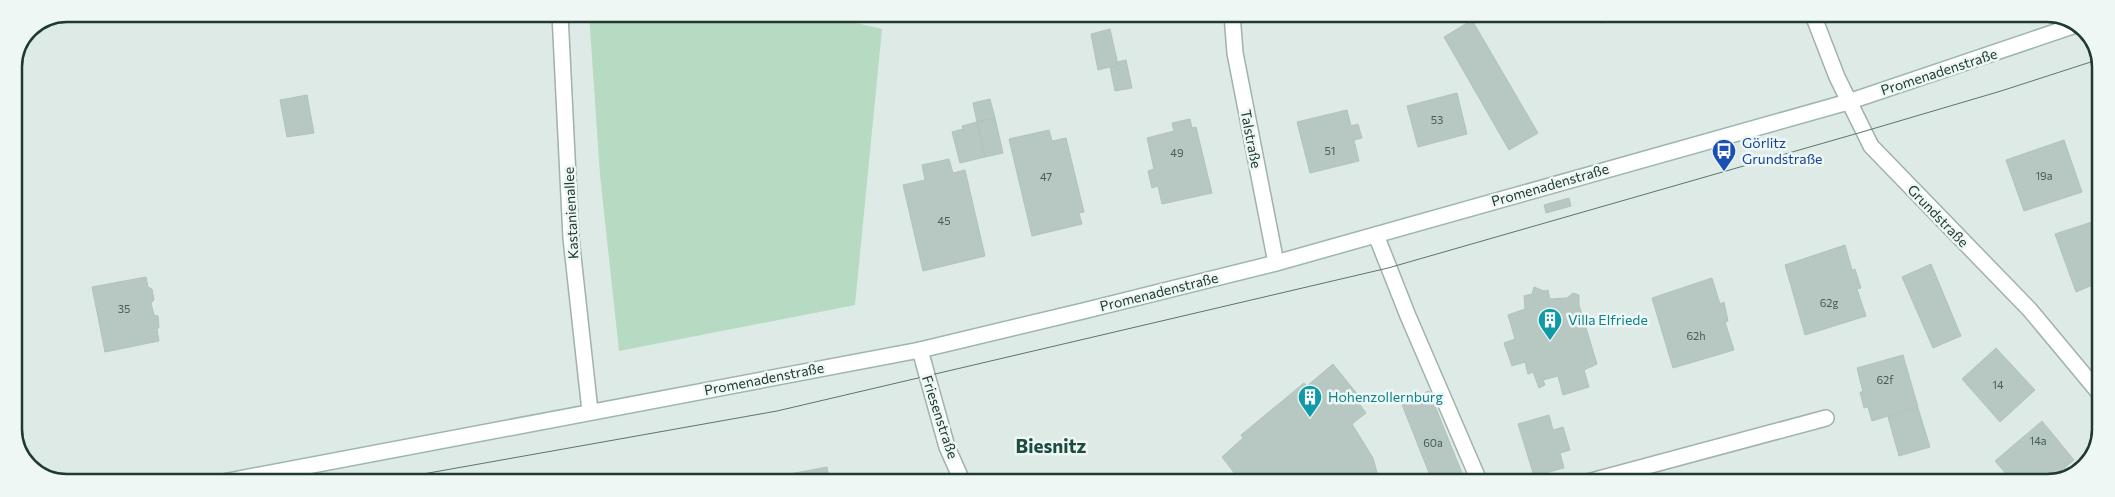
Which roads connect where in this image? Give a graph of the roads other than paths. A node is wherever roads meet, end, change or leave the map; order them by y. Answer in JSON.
{"nodes":[{"id":1,"x":560,"y":22,"type":"edge"},
{"id":2,"x":1233,"y":22,"type":"edge"},
{"id":3,"x":1816,"y":22,"type":"edge"},
{"id":4,"x":2068,"y":28,"type":"edge"},
{"id":5,"x":1848,"y":102,"type":"junction"},
{"id":6,"x":1376,"y":235,"type":"junction"},
{"id":7,"x":1276,"y":263,"type":"junction"},
{"id":8,"x":920,"y":350,"type":"junction"},
{"id":9,"x":2092,"y":384,"type":"edge"},
{"id":10,"x":590,"y":411,"type":"junction"},
{"id":11,"x":1826,"y":418,"type":"dead end"},
{"id":12,"x":264,"y":474,"type":"edge"},
{"id":13,"x":959,"y":474,"type":"edge"},
{"id":14,"x":1476,"y":474,"type":"edge"},
{"id":15,"x":1618,"y":474,"type":"edge"}],
"edges":[{"from":1,"to":10,"type":"main road","name":"Kastanienallee"},
{"from":2,"to":7,"type":"main road","name":"Talstraße"},
{"from":3,"to":5,"type":"main road","name":"Grundstraße"},
{"from":4,"to":5,"type":"main road","name":"Promenadenstraße"},
{"from":5,"to":6,"type":"main road","name":"Promenadenstraße"},
{"from":5,"to":9,"type":"main road","name":"Grundstraße"},
{"from":6,"to":7,"type":"main road","name":"Promenadenstraße"},
{"from":6,"to":14,"type":"main road"},
{"from":7,"to":8,"type":"main road","name":"Promenadenstraße"},
{"from":8,"to":10,"type":"main road","name":"Promenadenstraße"},
{"from":8,"to":13,"type":"main road","name":"Friesenstraße"},
{"from":10,"to":12,"type":"main road","name":"Promenadenstraße"},
{"from":11,"to":15,"type":"main road"}]}
